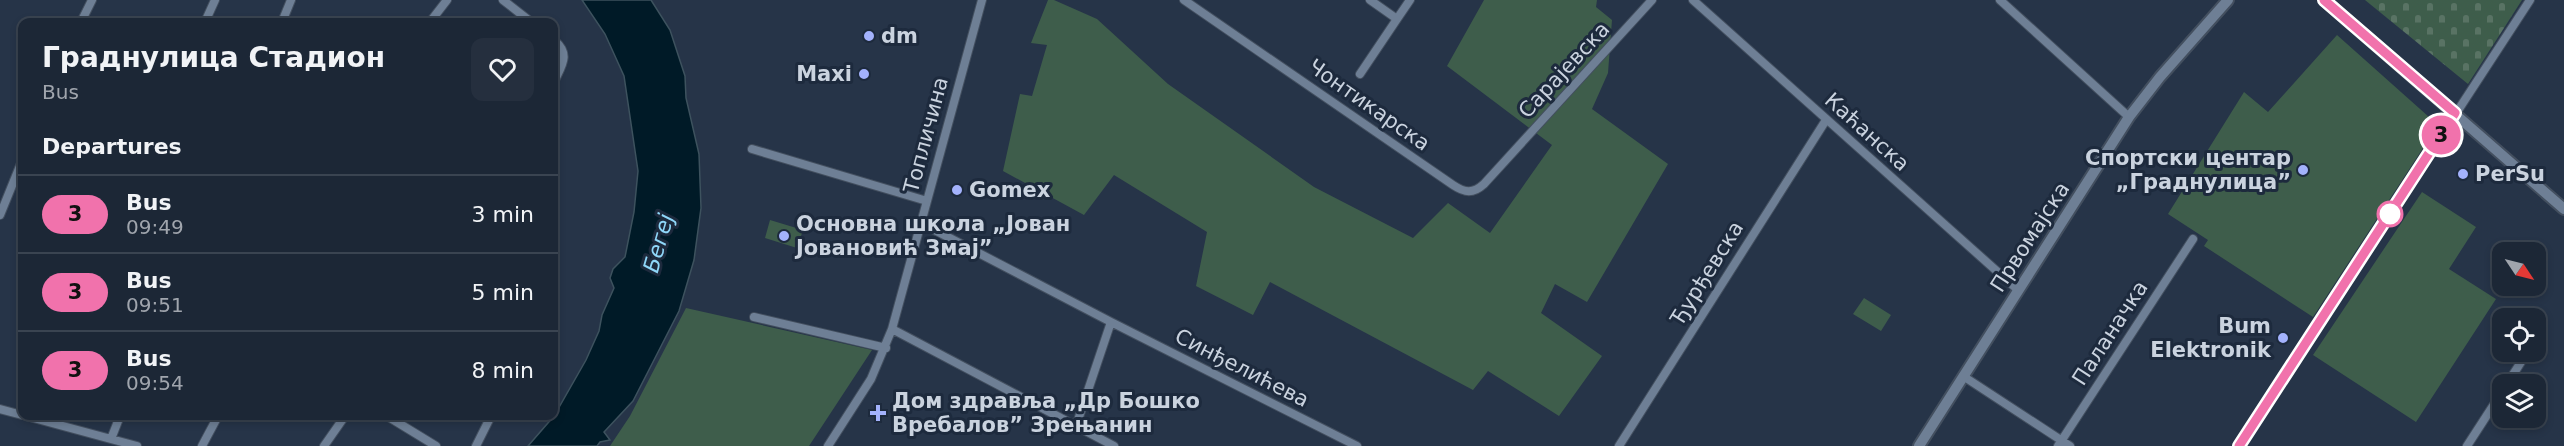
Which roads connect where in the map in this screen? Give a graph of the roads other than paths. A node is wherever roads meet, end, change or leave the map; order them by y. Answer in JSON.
{"nodes":[{"id":1,"x":92,"y":0,"type":"edge"},
{"id":2,"x":215,"y":0,"type":"edge"},
{"id":3,"x":291,"y":0,"type":"edge"},
{"id":4,"x":447,"y":0,"type":"edge"},
{"id":5,"x":502,"y":0,"type":"edge"},
{"id":6,"x":982,"y":0,"type":"edge"},
{"id":7,"x":1184,"y":0,"type":"edge"},
{"id":8,"x":1370,"y":0,"type":"edge"},
{"id":9,"x":1410,"y":0,"type":"edge"},
{"id":10,"x":1652,"y":0,"type":"edge"},
{"id":11,"x":1693,"y":0,"type":"edge"},
{"id":12,"x":2000,"y":0,"type":"edge"},
{"id":13,"x":2228,"y":0,"type":"edge"},
{"id":14,"x":2324,"y":0,"type":"edge"},
{"id":15,"x":2530,"y":0,"type":"edge"},
{"id":16,"x":83,"y":18,"type":"edge"},
{"id":17,"x":207,"y":18,"type":"edge"},
{"id":18,"x":284,"y":18,"type":"edge"},
{"id":19,"x":433,"y":18,"type":"edge"},
{"id":20,"x":526,"y":18,"type":"edge"},
{"id":21,"x":1397,"y":19,"type":"junction"},
{"id":22,"x":558,"y":44,"type":"edge"},
{"id":23,"x":558,"y":73,"type":"edge"},
{"id":24,"x":1360,"y":74,"type":"dead end"},
{"id":25,"x":2455,"y":113,"type":"junction"},
{"id":26,"x":2129,"y":117,"type":"junction"},
{"id":27,"x":1826,"y":120,"type":"junction"},
{"id":28,"x":1526,"y":138,"type":"joint"},
{"id":29,"x":752,"y":149,"type":"dead end"},
{"id":30,"x":18,"y":171,"type":"edge"},
{"id":31,"x":927,"y":201,"type":"junction"},
{"id":32,"x":2564,"y":209,"type":"edge"},
{"id":33,"x":0,"y":215,"type":"edge"},
{"id":34,"x":921,"y":223,"type":"junction"},
{"id":35,"x":2193,"y":239,"type":"dead end"},
{"id":36,"x":2018,"y":290,"type":"junction"},
{"id":37,"x":754,"y":317,"type":"dead end"},
{"id":38,"x":1112,"y":322,"type":"junction"},
{"id":39,"x":892,"y":329,"type":"junction"},
{"id":40,"x":885,"y":348,"type":"junction"},
{"id":41,"x":2522,"y":362,"type":"dead end"},
{"id":42,"x":2514,"y":374,"type":"edge"},
{"id":43,"x":1963,"y":376,"type":"junction"},
{"id":44,"x":2492,"y":407,"type":"edge"},
{"id":45,"x":0,"y":409,"type":"edge"},
{"id":46,"x":18,"y":414,"type":"edge"},
{"id":47,"x":42,"y":420,"type":"edge"},
{"id":48,"x":118,"y":420,"type":"edge"},
{"id":49,"x":216,"y":420,"type":"edge"},
{"id":50,"x":342,"y":420,"type":"edge"},
{"id":51,"x":394,"y":420,"type":"edge"},
{"id":52,"x":489,"y":420,"type":"edge"},
{"id":53,"x":1076,"y":426,"type":"junction"},
{"id":54,"x":111,"y":439,"type":"junction"},
{"id":55,"x":2059,"y":443,"type":"edge"},
{"id":56,"x":1109,"y":445,"type":"edge"},
{"id":57,"x":137,"y":446,"type":"edge"},
{"id":58,"x":202,"y":446,"type":"edge"},
{"id":59,"x":324,"y":446,"type":"edge"},
{"id":60,"x":436,"y":446,"type":"edge"},
{"id":61,"x":476,"y":446,"type":"edge"},
{"id":62,"x":828,"y":446,"type":"edge"},
{"id":63,"x":1357,"y":446,"type":"edge"},
{"id":64,"x":1619,"y":446,"type":"edge"},
{"id":65,"x":1919,"y":446,"type":"edge"},
{"id":66,"x":2070,"y":446,"type":"edge"},
{"id":67,"x":2239,"y":446,"type":"edge"},
{"id":68,"x":2467,"y":446,"type":"edge"}],
"edges":[{"from":1,"to":16,"type":"street"},
{"from":2,"to":17,"type":"street"},
{"from":3,"to":18,"type":"street"},
{"from":4,"to":19,"type":"street"},
{"from":5,"to":20,"type":"street"},
{"from":6,"to":31,"type":"street","name":"Топличина"},
{"from":7,"to":28,"type":"street","name":"Чонтикарска"},
{"from":8,"to":21,"type":"street"},
{"from":9,"to":21,"type":"street"},
{"from":10,"to":28,"type":"street","name":"Сарајевска"},
{"from":11,"to":27,"type":"street","name":"Каћанска"},
{"from":12,"to":26,"type":"street"},
{"from":13,"to":26,"type":"street","name":"Првомајска"},
{"from":14,"to":25,"type":"street"},
{"from":15,"to":25,"type":"street"},
{"from":21,"to":24,"type":"street"},
{"from":22,"to":23,"type":"street"},
{"from":25,"to":32,"type":"street"},
{"from":25,"to":67,"type":"street"},
{"from":26,"to":36,"type":"street","name":"Првомајска"},
{"from":27,"to":36,"type":"street","name":"Каћанска"},
{"from":27,"to":64,"type":"street","name":"Ђурђевска"},
{"from":29,"to":31,"type":"street"},
{"from":30,"to":33,"type":"street"},
{"from":31,"to":34,"type":"street","name":"Топличина"},
{"from":34,"to":38,"type":"street","name":"Синђелићева"},
{"from":34,"to":39,"type":"street","name":"Топличина"},
{"from":35,"to":55,"type":"street","name":"Паланачка"},
{"from":36,"to":43,"type":"street","name":"Првомајска"},
{"from":37,"to":40,"type":"street"},
{"from":38,"to":53,"type":"street"},
{"from":38,"to":63,"type":"street","name":"Синђелићева"},
{"from":39,"to":40,"type":"street","name":"Топличина"},
{"from":39,"to":53,"type":"street"},
{"from":40,"to":62,"type":"street","name":"Топличина"},
{"from":41,"to":42,"type":"street"},
{"from":43,"to":55,"type":"street"},
{"from":43,"to":65,"type":"street","name":"Првомајска"},
{"from":44,"to":68,"type":"street"},
{"from":45,"to":46,"type":"street"},
{"from":47,"to":54,"type":"street"},
{"from":48,"to":54,"type":"street"},
{"from":49,"to":58,"type":"street"},
{"from":50,"to":59,"type":"street"},
{"from":51,"to":60,"type":"street"},
{"from":52,"to":61,"type":"street"},
{"from":53,"to":56,"type":"street"},
{"from":54,"to":57,"type":"street"},
{"from":55,"to":66,"type":"street"}]}
